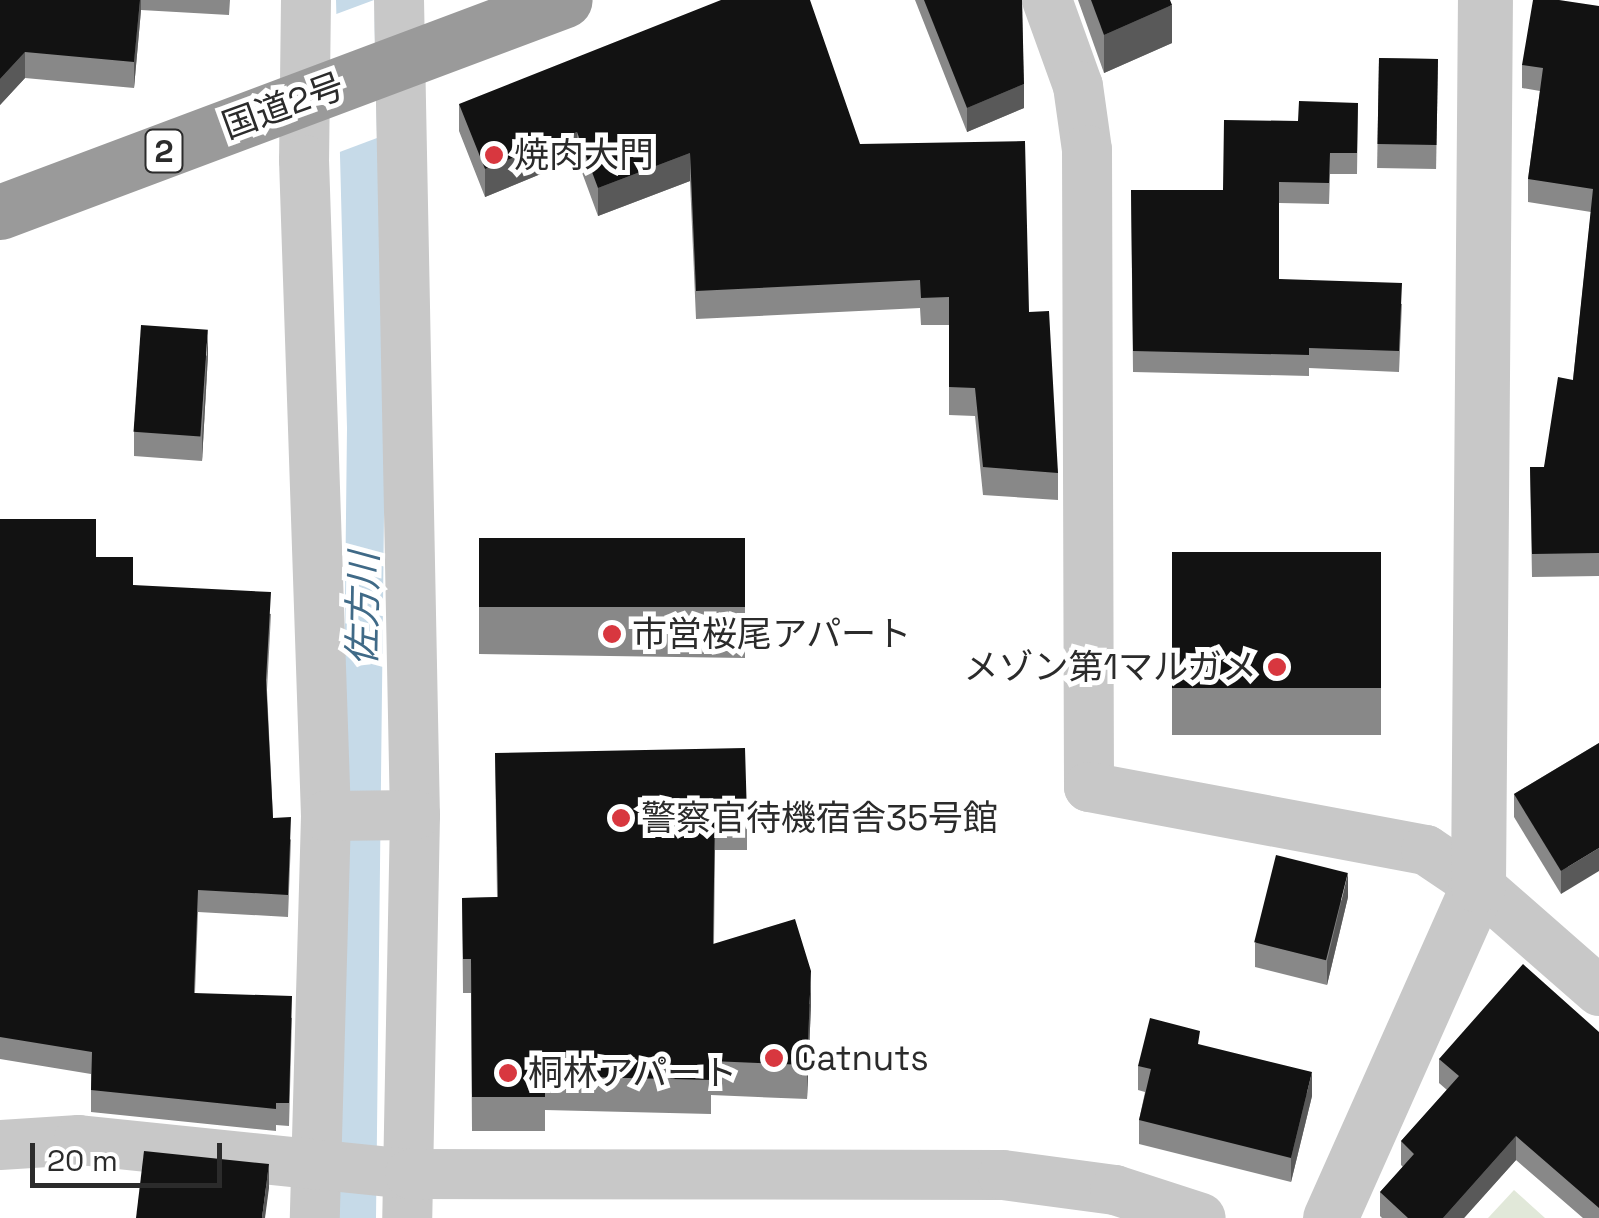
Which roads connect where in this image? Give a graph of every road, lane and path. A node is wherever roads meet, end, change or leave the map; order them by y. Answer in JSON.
{"nodes":[{"id":1,"x":306,"y":0,"type":"edge"},
{"id":2,"x":399,"y":0,"type":"edge"},
{"id":3,"x":565,"y":0,"type":"edge"},
{"id":4,"x":1047,"y":0,"type":"edge"},
{"id":5,"x":1485,"y":0,"type":"edge"},
{"id":6,"x":391,"y":66,"type":"junction"},
{"id":7,"x":315,"y":94,"type":"junction"},
{"id":8,"x":0,"y":212,"type":"edge"},
{"id":9,"x":404,"y":815,"type":"junction"},
{"id":10,"x":334,"y":816,"type":"junction"},
{"id":11,"x":1478,"y":885,"type":"junction"},
{"id":12,"x":1599,"y":991,"type":"edge"},
{"id":13,"x":0,"y":1145,"type":"edge"},
{"id":14,"x":316,"y":1164,"type":"junction"},
{"id":15,"x":409,"y":1196,"type":"edge"},
{"id":16,"x":314,"y":1218,"type":"edge"},
{"id":17,"x":1201,"y":1218,"type":"edge"},
{"id":18,"x":1330,"y":1218,"type":"edge"}],
"edges":[{"from":1,"to":7,"type":"street"},
{"from":2,"to":6,"type":"street"},
{"from":3,"to":6,"type":"highway","name":"国道2号","number":"2"},
{"from":4,"to":11,"type":"street"},
{"from":5,"to":11,"type":"street"},
{"from":6,"to":7,"type":"highway","name":"国道2号","number":"2"},
{"from":6,"to":9,"type":"street"},
{"from":7,"to":8,"type":"highway","name":"国道2号","number":"2"},
{"from":7,"to":10,"type":"street"},
{"from":9,"to":10,"type":"street"},
{"from":9,"to":15,"type":"street"},
{"from":10,"to":14,"type":"street"},
{"from":11,"to":12,"type":"street"},
{"from":11,"to":18,"type":"street"},
{"from":13,"to":14,"type":"street"},
{"from":14,"to":15,"type":"street"},
{"from":14,"to":16,"type":"street"},
{"from":15,"to":17,"type":"street"}]}
